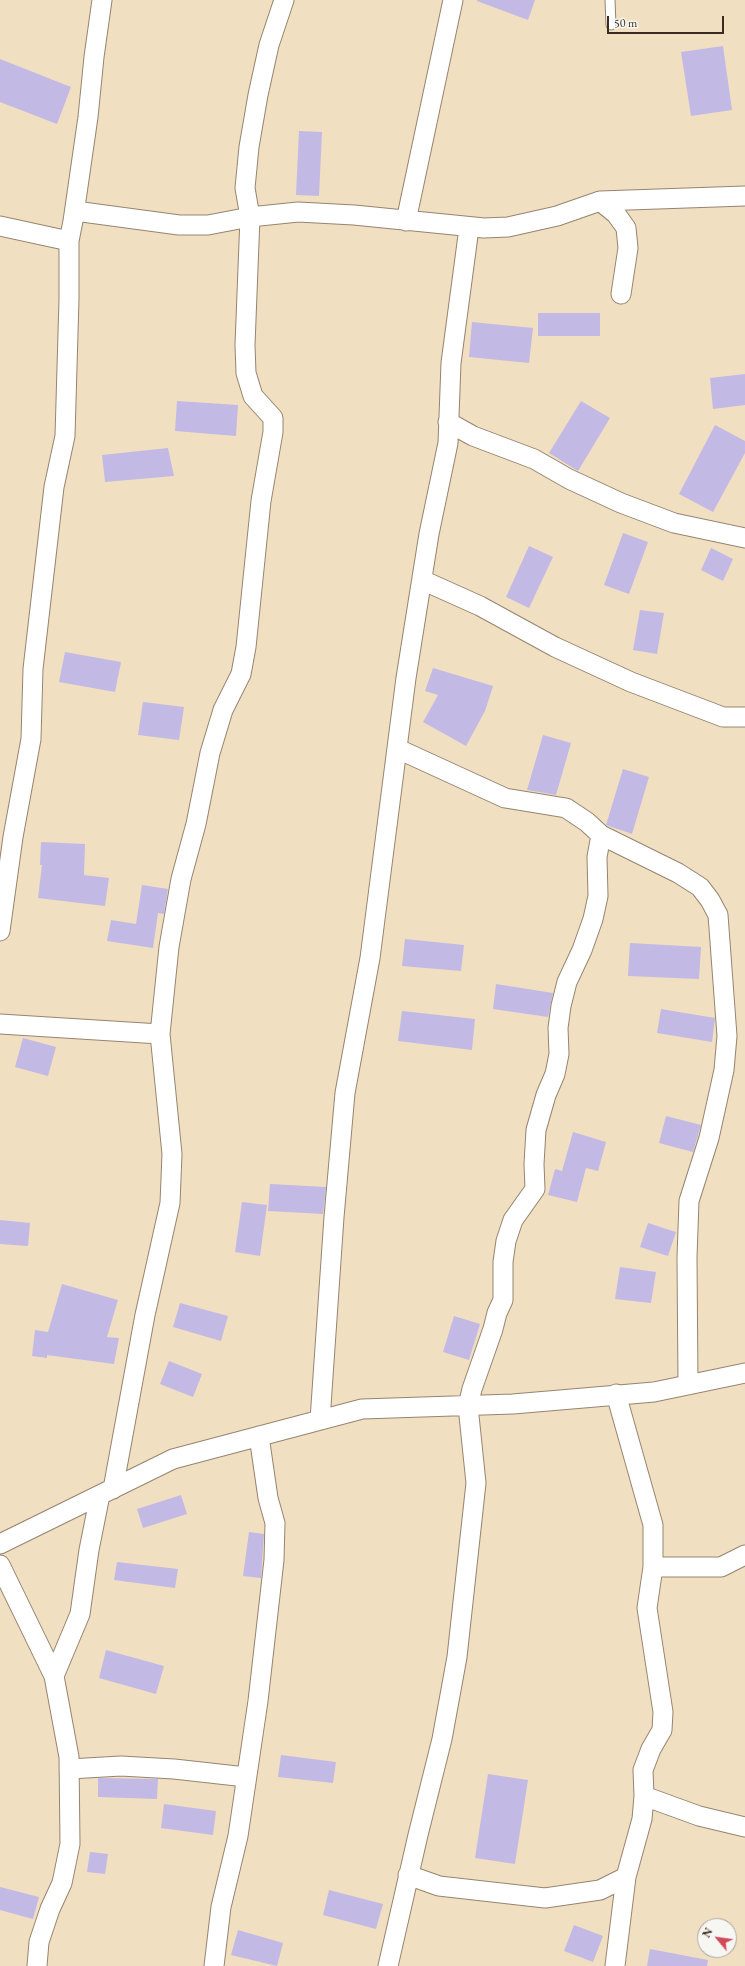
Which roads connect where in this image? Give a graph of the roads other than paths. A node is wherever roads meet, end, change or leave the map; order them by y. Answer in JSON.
{"nodes":[{"id":1,"x":102,"y":0,"type":"edge"},
{"id":2,"x":284,"y":0,"type":"edge"},
{"id":3,"x":453,"y":0,"type":"edge"},
{"id":4,"x":610,"y":0,"type":"edge"},
{"id":5,"x":611,"y":25,"type":"dead end"},
{"id":6,"x":745,"y":196,"type":"edge"},
{"id":7,"x":600,"y":201,"type":"junction"},
{"id":8,"x":75,"y":211,"type":"junction"},
{"id":9,"x":250,"y":217,"type":"junction"},
{"id":10,"x":406,"y":221,"type":"junction"},
{"id":11,"x":0,"y":226,"type":"edge"},
{"id":12,"x":469,"y":228,"type":"junction"},
{"id":13,"x":69,"y":241,"type":"junction"},
{"id":14,"x":621,"y":294,"type":"dead end"},
{"id":15,"x":448,"y":422,"type":"junction"},
{"id":16,"x":745,"y":538,"type":"edge"},
{"id":17,"x":422,"y":580,"type":"junction"},
{"id":18,"x":745,"y":717,"type":"edge"},
{"id":19,"x":398,"y":749,"type":"junction"},
{"id":20,"x":601,"y":835,"type":"junction"},
{"id":21,"x":0,"y":931,"type":"edge"},
{"id":22,"x":0,"y":1024,"type":"edge"},
{"id":23,"x":160,"y":1034,"type":"junction"},
{"id":24,"x":745,"y":1373,"type":"edge"},
{"id":25,"x":688,"y":1385,"type":"junction"},
{"id":26,"x":616,"y":1394,"type":"junction"},
{"id":27,"x":468,"y":1406,"type":"junction"},
{"id":28,"x":320,"y":1420,"type":"junction"},
{"id":29,"x":259,"y":1436,"type":"junction"},
{"id":30,"x":106,"y":1492,"type":"junction"},
{"id":31,"x":0,"y":1544,"type":"edge"},
{"id":32,"x":745,"y":1556,"type":"edge"},
{"id":33,"x":0,"y":1564,"type":"edge"},
{"id":34,"x":653,"y":1567,"type":"junction"},
{"id":35,"x":54,"y":1676,"type":"junction"},
{"id":36,"x":69,"y":1769,"type":"junction"},
{"id":37,"x":246,"y":1777,"type":"junction"},
{"id":38,"x":644,"y":1796,"type":"junction"},
{"id":39,"x":745,"y":1827,"type":"edge"},
{"id":40,"x":408,"y":1875,"type":"junction"},
{"id":41,"x":626,"y":1877,"type":"junction"},
{"id":42,"x":37,"y":1966,"type":"edge"},
{"id":43,"x":214,"y":1966,"type":"edge"},
{"id":44,"x":388,"y":1966,"type":"edge"},
{"id":45,"x":615,"y":1966,"type":"edge"}],
"edges":[{"from":1,"to":8,"type":"street"},
{"from":2,"to":9,"type":"street"},
{"from":3,"to":10,"type":"street"},
{"from":4,"to":5,"type":"lane"},
{"from":6,"to":7,"type":"street"},
{"from":7,"to":12,"type":"street"},
{"from":7,"to":14,"type":"street"},
{"from":8,"to":9,"type":"street"},
{"from":8,"to":13,"type":"street"},
{"from":9,"to":10,"type":"street"},
{"from":9,"to":23,"type":"street"},
{"from":10,"to":12,"type":"street"},
{"from":11,"to":13,"type":"street"},
{"from":12,"to":15,"type":"street"},
{"from":13,"to":21,"type":"street"},
{"from":15,"to":16,"type":"street"},
{"from":15,"to":17,"type":"street"},
{"from":17,"to":18,"type":"street"},
{"from":17,"to":19,"type":"street"},
{"from":19,"to":20,"type":"street"},
{"from":19,"to":28,"type":"street"},
{"from":20,"to":25,"type":"street"},
{"from":20,"to":27,"type":"street"},
{"from":22,"to":23,"type":"street"},
{"from":23,"to":30,"type":"street"},
{"from":24,"to":25,"type":"street"},
{"from":25,"to":26,"type":"street"},
{"from":26,"to":27,"type":"street"},
{"from":26,"to":34,"type":"street"},
{"from":27,"to":28,"type":"street"},
{"from":27,"to":40,"type":"street"},
{"from":28,"to":29,"type":"street"},
{"from":29,"to":30,"type":"street"},
{"from":29,"to":37,"type":"street"},
{"from":30,"to":31,"type":"street"},
{"from":30,"to":35,"type":"street"},
{"from":32,"to":34,"type":"street"},
{"from":33,"to":35,"type":"street"},
{"from":34,"to":38,"type":"street"},
{"from":35,"to":36,"type":"street"},
{"from":36,"to":37,"type":"street"},
{"from":36,"to":42,"type":"street"},
{"from":37,"to":43,"type":"street"},
{"from":38,"to":39,"type":"street"},
{"from":38,"to":41,"type":"street"},
{"from":40,"to":41,"type":"street"},
{"from":40,"to":44,"type":"street"},
{"from":41,"to":45,"type":"street"}]}
